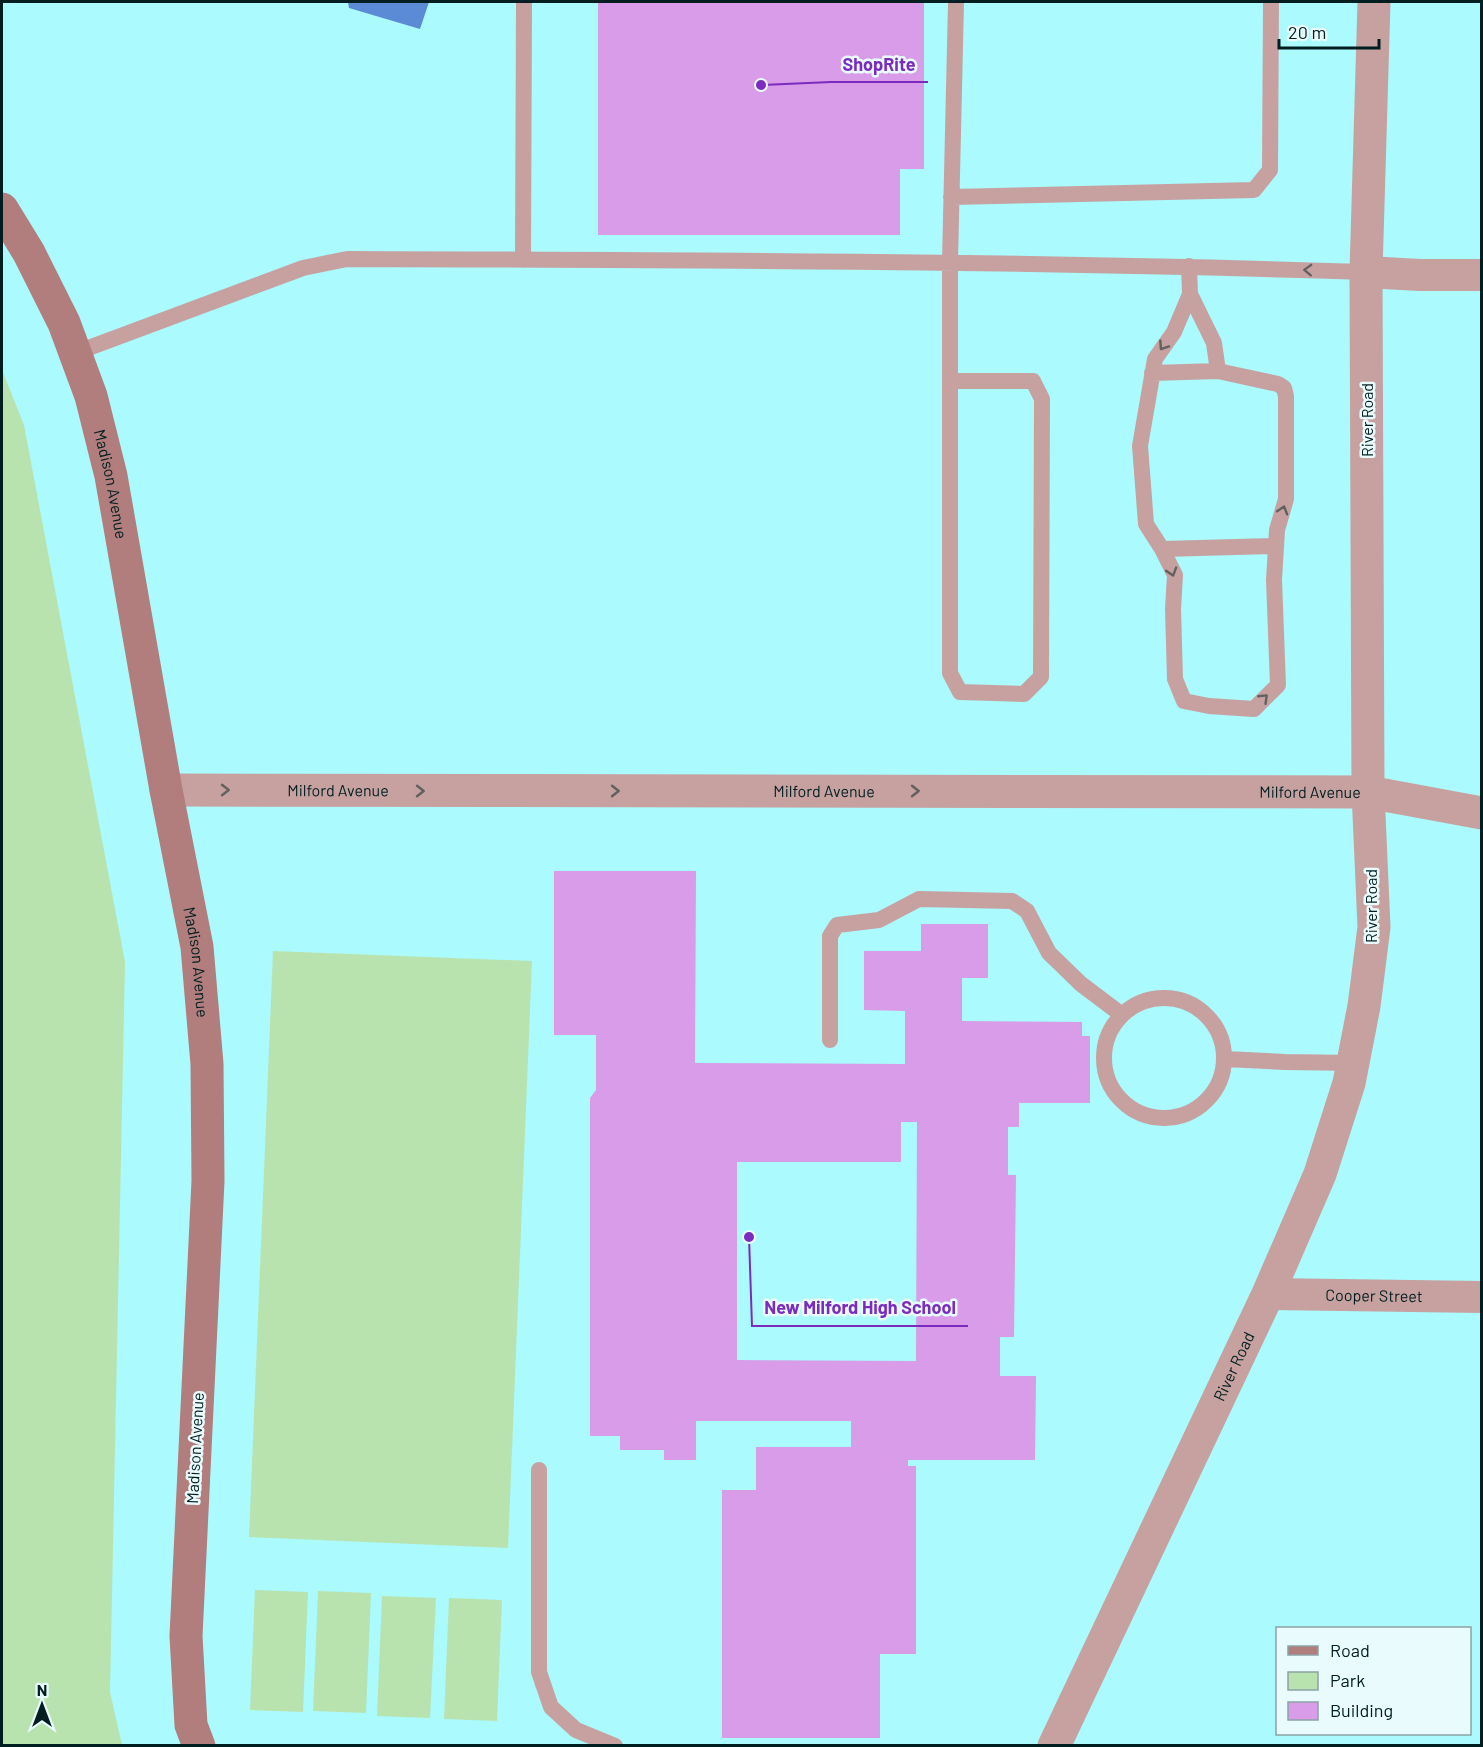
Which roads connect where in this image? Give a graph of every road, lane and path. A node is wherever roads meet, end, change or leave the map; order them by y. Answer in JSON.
{"nodes":[{"id":1,"x":524,"y":2,"type":"edge"},
{"id":2,"x":956,"y":2,"type":"edge"},
{"id":3,"x":1271,"y":2,"type":"edge"},
{"id":4,"x":1374,"y":2,"type":"edge"},
{"id":5,"x":951,"y":197,"type":"junction"},
{"id":6,"x":2,"y":209,"type":"edge"},
{"id":7,"x":523,"y":260,"type":"junction"},
{"id":8,"x":950,"y":262,"type":"junction"},
{"id":9,"x":1189,"y":266,"type":"junction"},
{"id":10,"x":1366,"y":272,"type":"junction"},
{"id":11,"x":1482,"y":275,"type":"edge"},
{"id":12,"x":1190,"y":294,"type":"junction"},
{"id":13,"x":75,"y":353,"type":"junction"},
{"id":14,"x":1218,"y":370,"type":"junction"},
{"id":15,"x":1152,"y":373,"type":"junction"},
{"id":16,"x":950,"y":381,"type":"junction"},
{"id":17,"x":1276,"y":546,"type":"junction"},
{"id":18,"x":1162,"y":549,"type":"junction"},
{"id":19,"x":166,"y":790,"type":"junction"},
{"id":20,"x":1368,"y":792,"type":"junction"},
{"id":21,"x":1482,"y":813,"type":"edge"},
{"id":22,"x":1122,"y":1015,"type":"junction"},
{"id":23,"x":830,"y":1040,"type":"dead end"},
{"id":24,"x":1226,"y":1059,"type":"junction"},
{"id":25,"x":1353,"y":1063,"type":"junction"},
{"id":26,"x":1268,"y":1294,"type":"junction"},
{"id":27,"x":1482,"y":1297,"type":"edge"},
{"id":28,"x":538,"y":1470,"type":"dead end"},
{"id":29,"x":199,"y":1746,"type":"edge"},
{"id":30,"x":615,"y":1746,"type":"edge"},
{"id":31,"x":1054,"y":1746,"type":"edge"}],
"edges":[{"from":1,"to":7,"type":"lane"},
{"from":2,"to":5,"type":"lane"},
{"from":3,"to":5,"type":"lane"},
{"from":4,"to":10,"type":"street","name":"River Road"},
{"from":5,"to":8,"type":"lane"},
{"from":6,"to":13,"type":"main road","name":"Madison Avenue"},
{"from":7,"to":8,"type":"lane"},
{"from":7,"to":13,"type":"lane"},
{"from":8,"to":9,"type":"lane"},
{"from":8,"to":16,"type":"lane"},
{"from":10,"to":9,"type":"lane","one_way":true},
{"from":9,"to":12,"type":"lane"},
{"from":10,"to":11,"type":"street"},
{"from":10,"to":20,"type":"street","name":"River Road"},
{"from":12,"to":14,"type":"lane"},
{"from":12,"to":15,"type":"lane","one_way":true},
{"from":13,"to":19,"type":"main road","name":"Madison Avenue"},
{"from":14,"to":15,"type":"lane"},
{"from":17,"to":14,"type":"lane","one_way":true},
{"from":15,"to":18,"type":"lane"},
{"from":16,"to":16,"type":"lane"},
{"from":17,"to":18,"type":"lane"},
{"from":18,"to":17,"type":"lane","one_way":true},
{"from":19,"to":20,"type":"street","name":"Milford Avenue","one_way":true},
{"from":19,"to":29,"type":"main road","name":"Madison Avenue"},
{"from":20,"to":21,"type":"street","name":"Milford Avenue"},
{"from":20,"to":25,"type":"street","name":"River Road"},
{"from":22,"to":23,"type":"lane"},
{"from":22,"to":24,"type":"lane"},
{"from":22,"to":24,"type":"lane"},
{"from":24,"to":25,"type":"lane"},
{"from":25,"to":26,"type":"street","name":"River Road"},
{"from":26,"to":27,"type":"street","name":"Cooper Street"},
{"from":26,"to":31,"type":"street","name":"River Road"},
{"from":28,"to":30,"type":"lane"}]}
